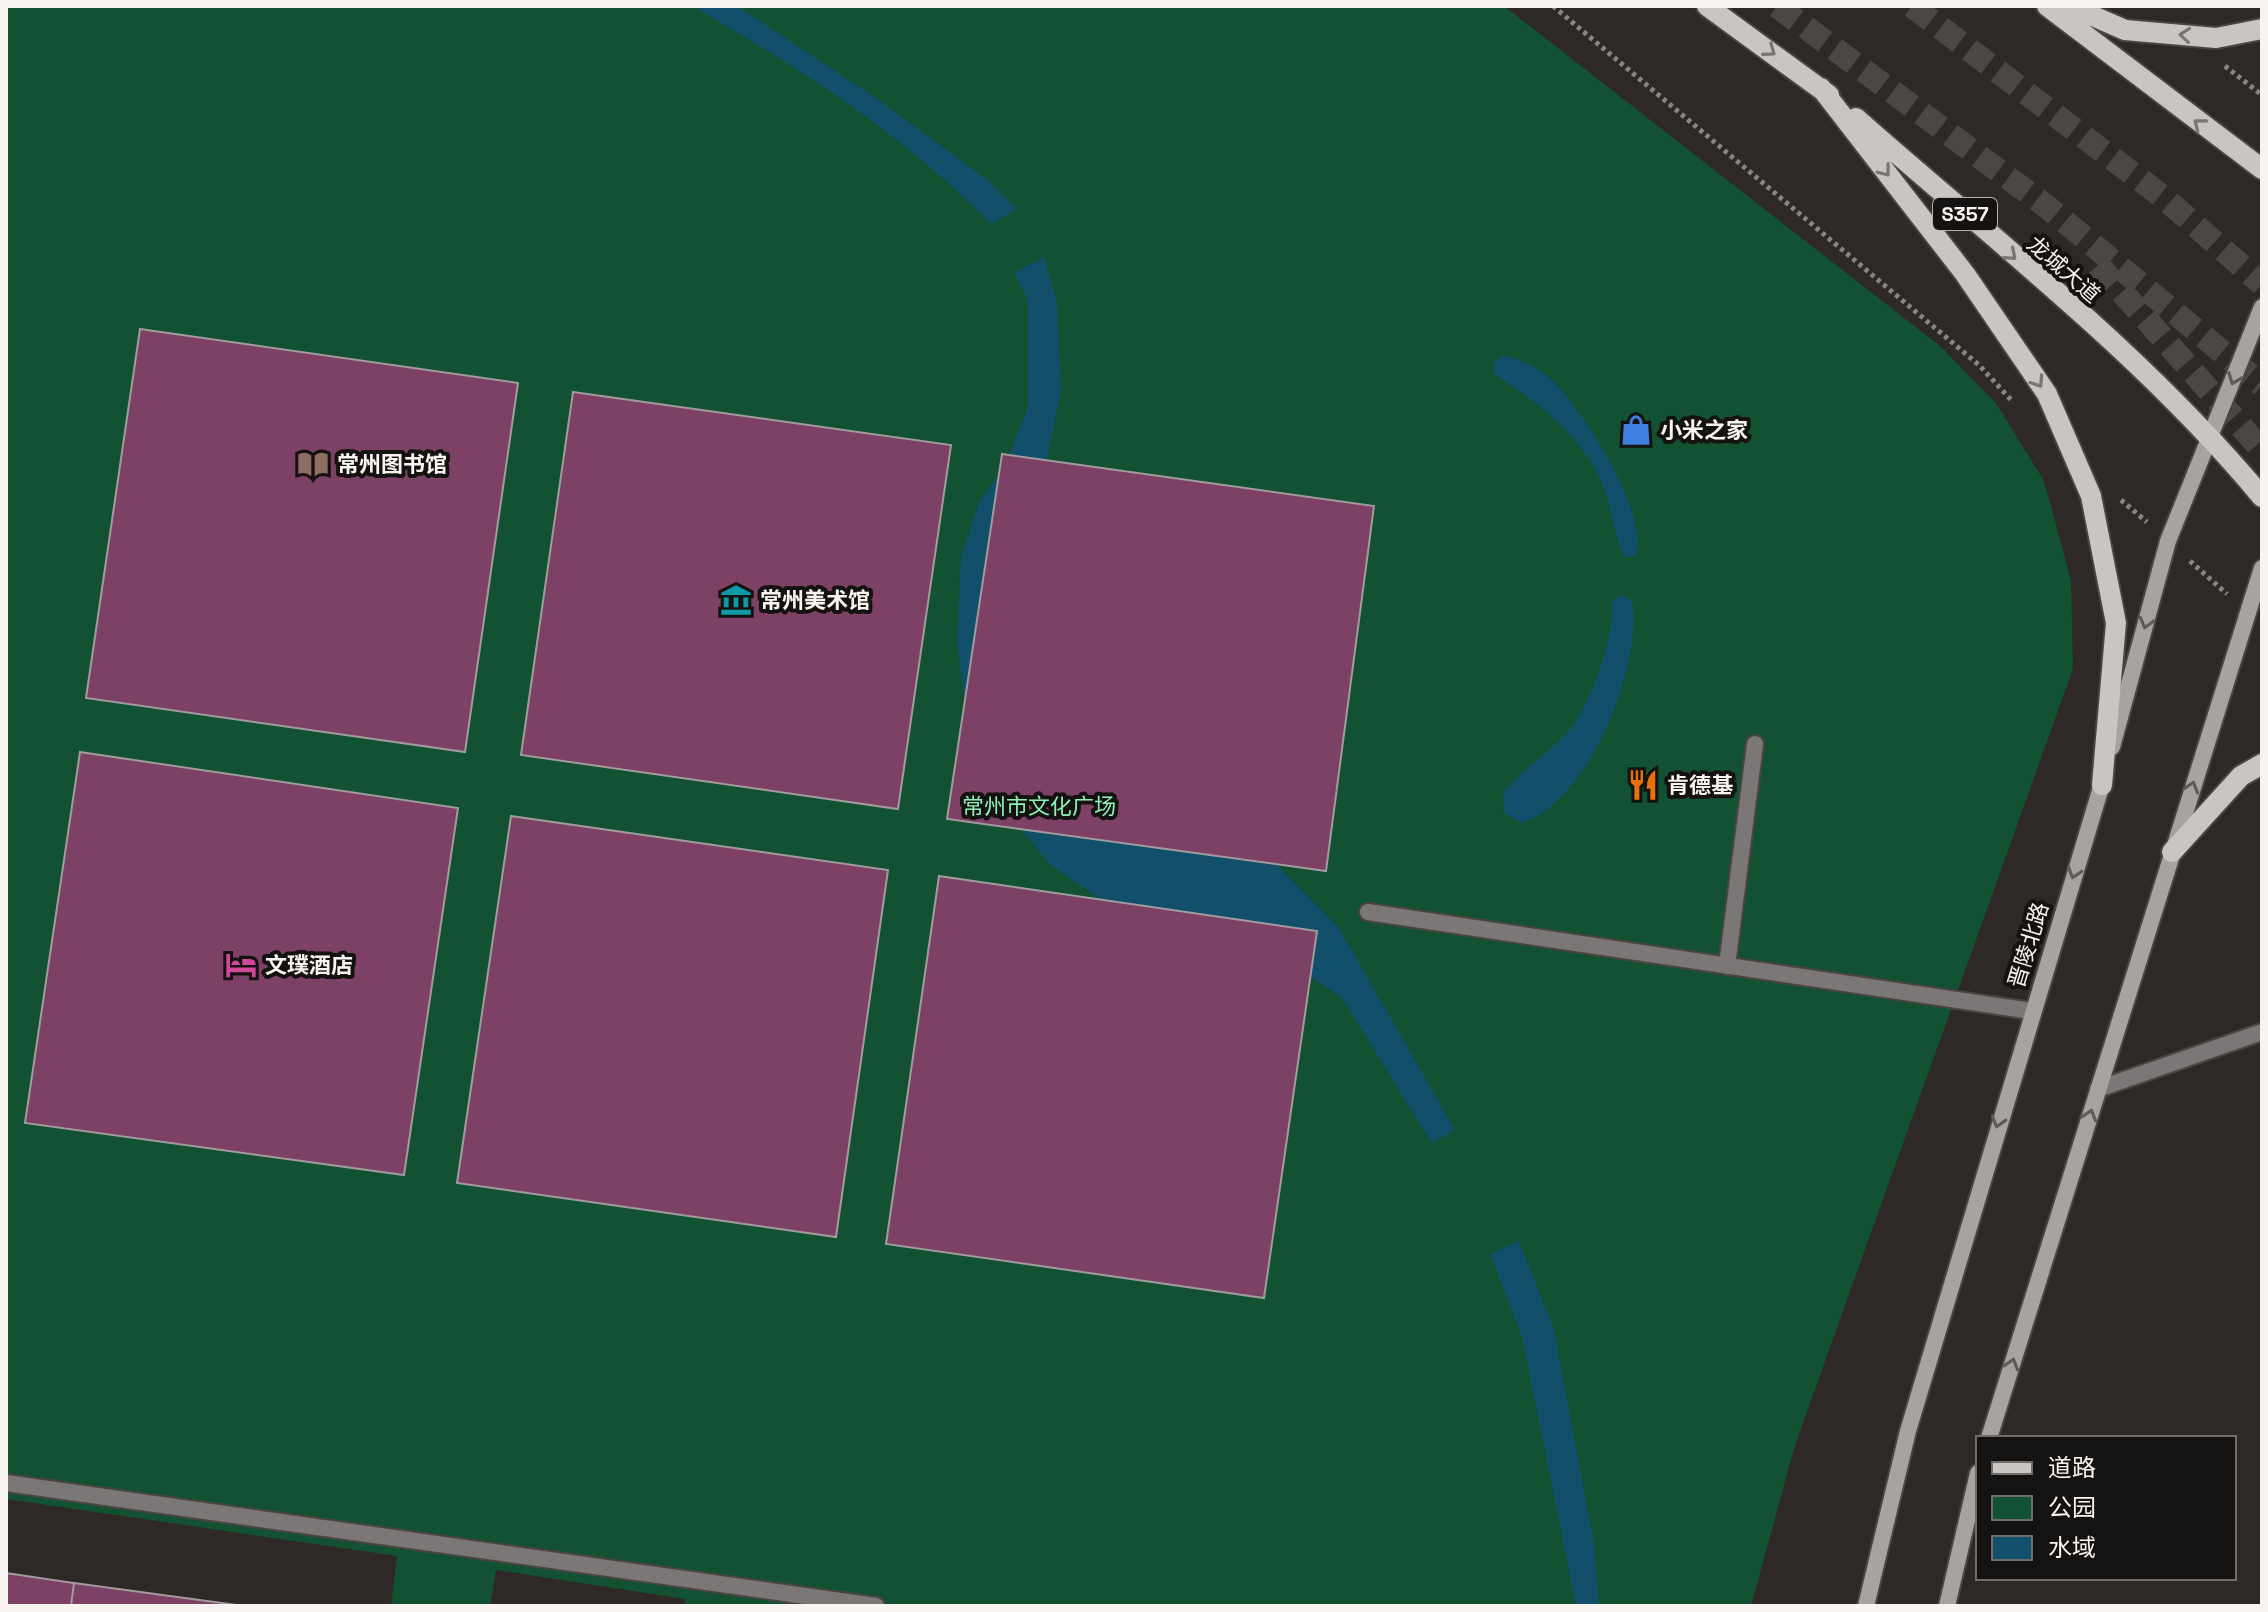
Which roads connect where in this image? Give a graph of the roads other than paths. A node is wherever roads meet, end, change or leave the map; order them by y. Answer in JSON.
{"nodes":[{"id":1,"x":1707,"y":6,"type":"edge"},
{"id":2,"x":2047,"y":6,"type":"edge"},
{"id":3,"x":2070,"y":6,"type":"edge"},
{"id":4,"x":2262,"y":29,"type":"edge"},
{"id":5,"x":1821,"y":88,"type":"junction"},
{"id":6,"x":2262,"y":169,"type":"edge"},
{"id":7,"x":2262,"y":307,"type":"edge"},
{"id":8,"x":2212,"y":436,"type":"junction"},
{"id":9,"x":2262,"y":497,"type":"edge"},
{"id":10,"x":2262,"y":568,"type":"edge"},
{"id":11,"x":1755,"y":744,"type":"dead end"},
{"id":12,"x":2262,"y":764,"type":"edge"},
{"id":13,"x":2102,"y":785,"type":"junction"},
{"id":14,"x":2172,"y":852,"type":"junction"},
{"id":15,"x":1368,"y":912,"type":"dead end"},
{"id":16,"x":1727,"y":966,"type":"junction"},
{"id":17,"x":2031,"y":1011,"type":"junction"},
{"id":18,"x":2262,"y":1032,"type":"edge"},
{"id":19,"x":2098,"y":1089,"type":"junction"},
{"id":20,"x":1990,"y":1436,"type":"edge"},
{"id":21,"x":1976,"y":1482,"type":"edge"},
{"id":22,"x":6,"y":1483,"type":"edge"},
{"id":23,"x":876,"y":1606,"type":"edge"},
{"id":24,"x":1866,"y":1606,"type":"edge"},
{"id":25,"x":1947,"y":1606,"type":"edge"}],
"edges":[{"from":1,"to":5,"type":"main road","name":"龙城大道","number":"S357","one_way":true},
{"from":6,"to":2,"type":"main road","one_way":true},
{"from":4,"to":3,"type":"main road","one_way":true},
{"from":5,"to":8,"type":"main road","name":"龙城大道","number":"S357","one_way":true},
{"from":5,"to":13,"type":"main road","one_way":true},
{"from":7,"to":8,"type":"main road","name":"晋陵北路","one_way":true},
{"from":8,"to":9,"type":"main road","name":"龙城大道","number":"S357"},
{"from":8,"to":13,"type":"main road","name":"晋陵北路","one_way":true},
{"from":14,"to":10,"type":"main road","one_way":true},
{"from":11,"to":16,"type":"lane"},
{"from":12,"to":14,"type":"main road"},
{"from":13,"to":17,"type":"main road","name":"晋陵北路","one_way":true},
{"from":14,"to":19,"type":"main road"},
{"from":15,"to":16,"type":"lane"},
{"from":16,"to":17,"type":"lane"},
{"from":17,"to":24,"type":"main road","name":"晋陵北路","one_way":true},
{"from":18,"to":19,"type":"lane"},
{"from":20,"to":19,"type":"main road","one_way":true},
{"from":21,"to":25,"type":"main road"},
{"from":22,"to":23,"type":"lane"}]}
